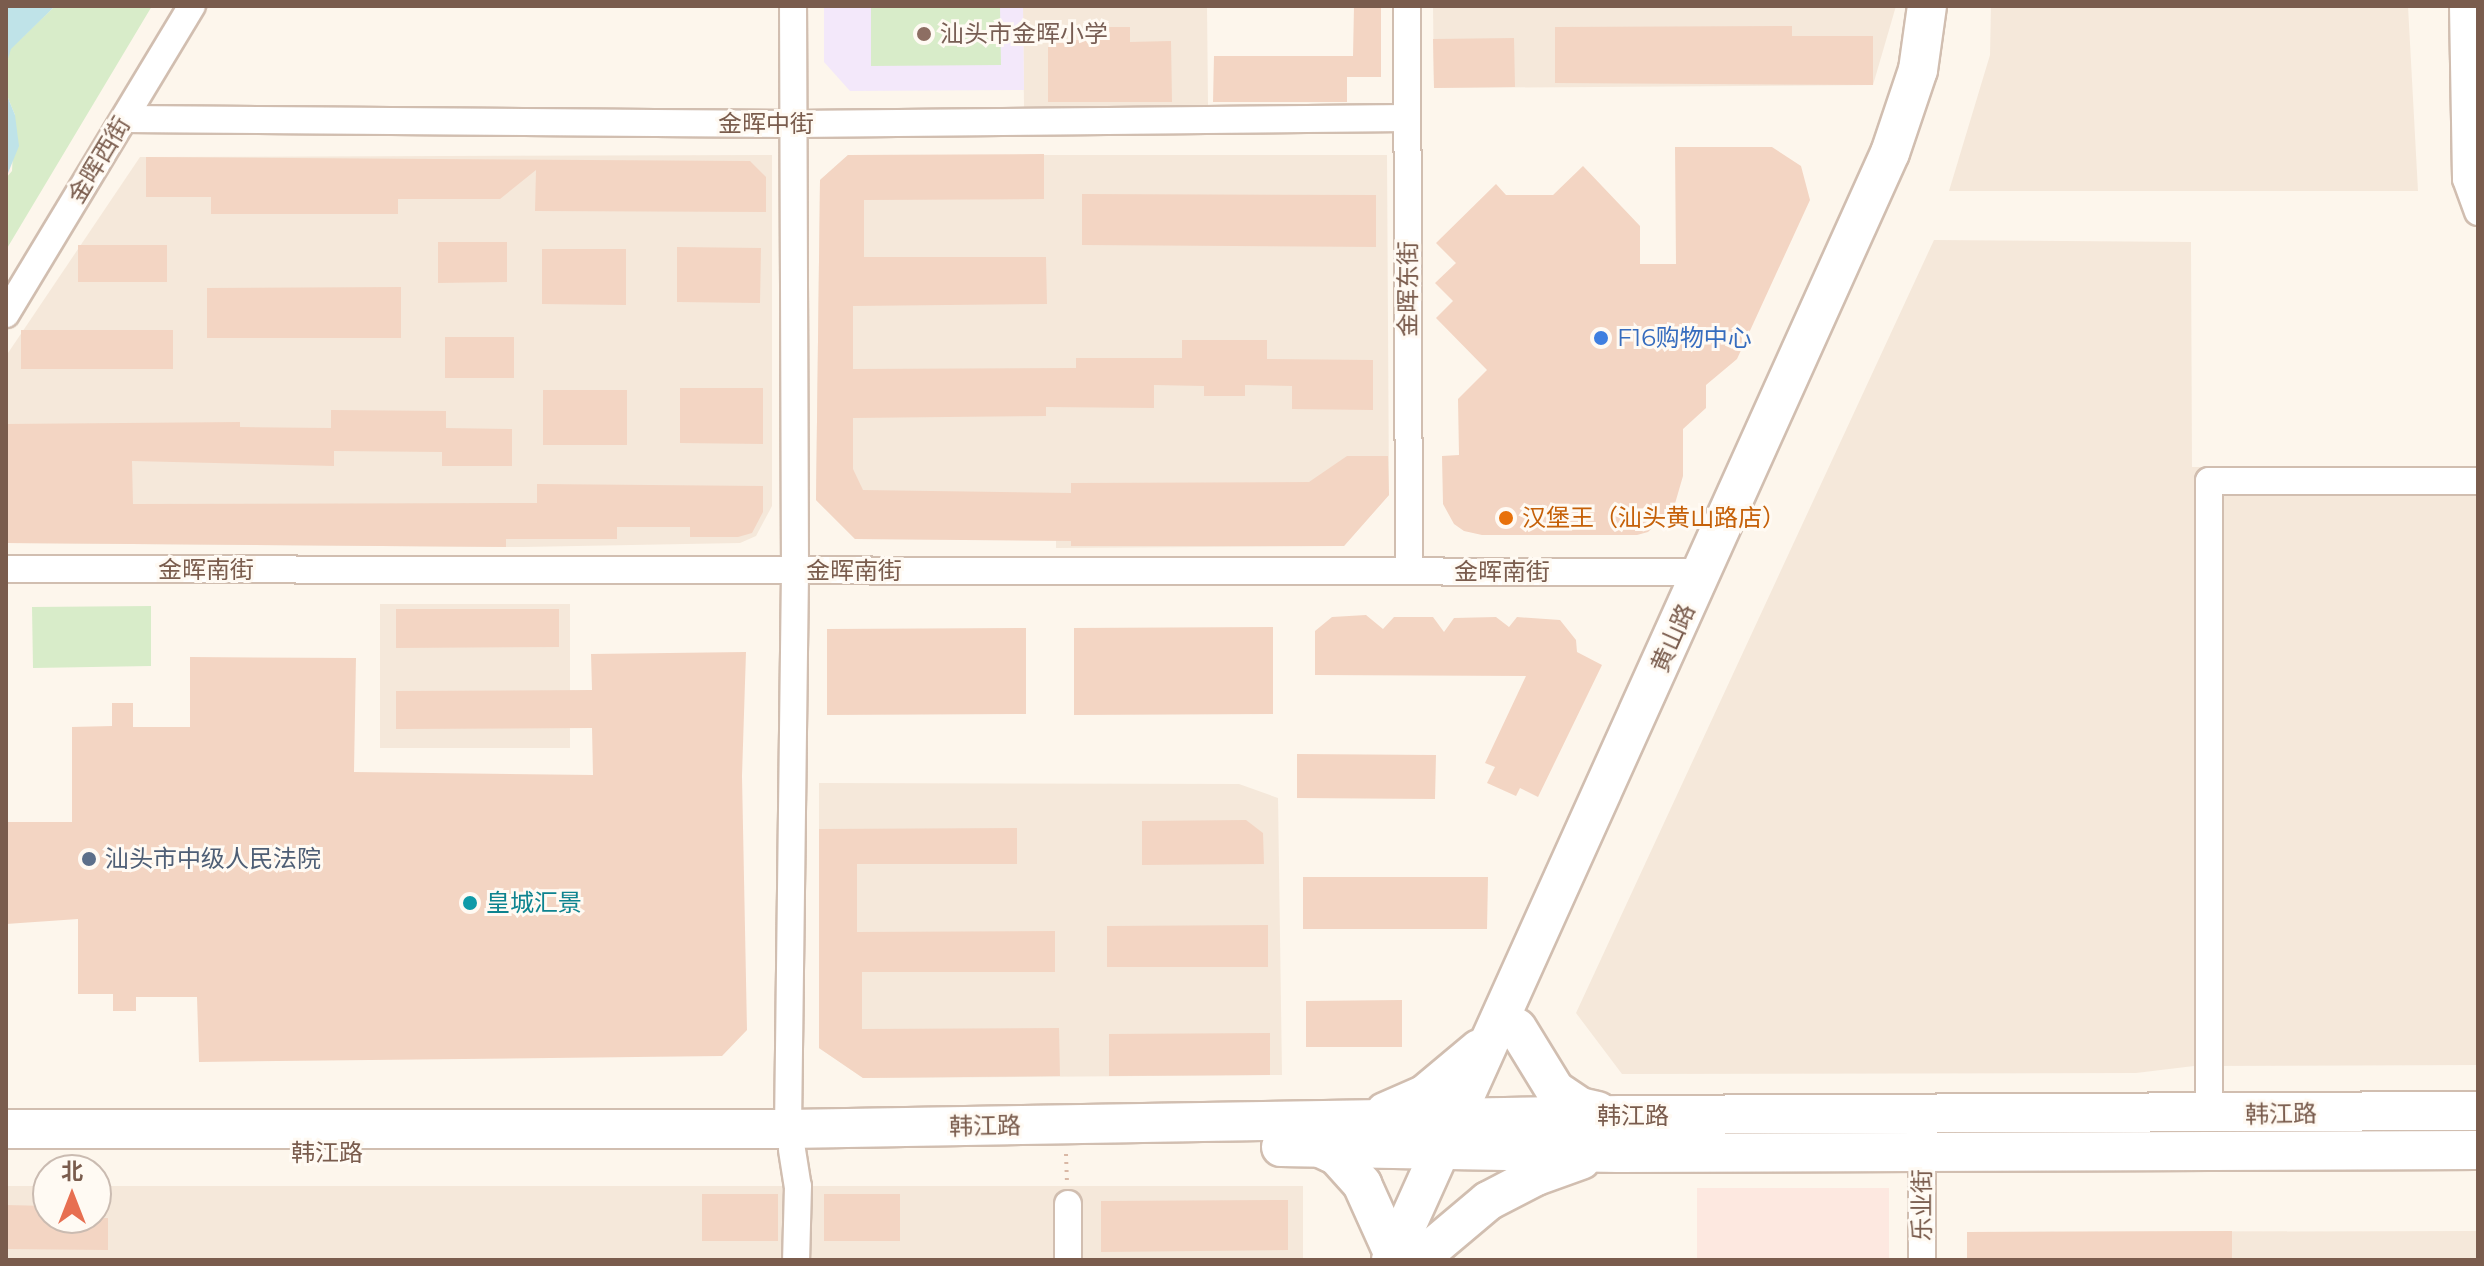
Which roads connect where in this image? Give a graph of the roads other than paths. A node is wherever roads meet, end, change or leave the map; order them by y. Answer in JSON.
{"nodes":[{"id":1,"x":192,"y":6,"type":"edge"},
{"id":2,"x":793,"y":6,"type":"edge"},
{"id":3,"x":1407,"y":6,"type":"edge"},
{"id":4,"x":1927,"y":6,"type":"edge"},
{"id":5,"x":1948,"y":6,"type":"edge"},
{"id":6,"x":2463,"y":6,"type":"edge"},
{"id":7,"x":1407,"y":118,"type":"junction"},
{"id":8,"x":125,"y":119,"type":"junction"},
{"id":9,"x":793,"y":124,"type":"junction"},
{"id":10,"x":2478,"y":212,"type":"edge"},
{"id":11,"x":6,"y":314,"type":"edge"},
{"id":12,"x":2478,"y":481,"type":"edge"},
{"id":13,"x":6,"y":569,"type":"edge"},
{"id":14,"x":795,"y":571,"type":"junction"},
{"id":15,"x":1409,"y":571,"type":"junction"},
{"id":16,"x":1702,"y":572,"type":"junction"},
{"id":17,"x":1506,"y":1030,"type":"junction"},
{"id":18,"x":2478,"y":1111,"type":"edge"},
{"id":19,"x":1621,"y":1115,"type":"junction"},
{"id":20,"x":2209,"y":1115,"type":"junction"},
{"id":21,"x":1365,"y":1120,"type":"junction"},
{"id":22,"x":6,"y":1129,"type":"edge"},
{"id":23,"x":1460,"y":1133,"type":"junction"},
{"id":24,"x":790,"y":1140,"type":"junction"},
{"id":25,"x":1316,"y":1146,"type":"junction"},
{"id":26,"x":1922,"y":1150,"type":"junction"},
{"id":27,"x":2478,"y":1150,"type":"edge"},
{"id":28,"x":1618,"y":1153,"type":"junction"},
{"id":29,"x":6,"y":1154,"type":"edge"},
{"id":30,"x":1068,"y":1204,"type":"road end"},
{"id":31,"x":1405,"y":1259,"type":"edge"},
{"id":32,"x":796,"y":1260,"type":"edge"},
{"id":33,"x":1068,"y":1260,"type":"edge"},
{"id":34,"x":1922,"y":1260,"type":"edge"}],
"edges":[{"from":1,"to":8,"type":"street","name":"金晖西街"},
{"from":2,"to":9,"type":"street"},
{"from":3,"to":7,"type":"street","name":"金晖东街"},
{"from":4,"to":16,"type":"street","name":"黄山路"},
{"from":5,"to":17,"type":"street","name":"黄山路"},
{"from":6,"to":10,"type":"street"},
{"from":7,"to":9,"type":"street","name":"金晖中街"},
{"from":7,"to":15,"type":"street","name":"金晖东街"},
{"from":8,"to":9,"type":"street","name":"金晖中街"},
{"from":8,"to":11,"type":"street","name":"金晖西街"},
{"from":9,"to":14,"type":"street"},
{"from":12,"to":20,"type":"street"},
{"from":13,"to":14,"type":"street","name":"金晖南街"},
{"from":14,"to":15,"type":"street","name":"金晖南街"},
{"from":14,"to":24,"type":"street"},
{"from":15,"to":16,"type":"street","name":"金晖南街"},
{"from":16,"to":17,"type":"street","name":"黄山路"},
{"from":17,"to":19,"type":"street"},
{"from":17,"to":21,"type":"street"},
{"from":17,"to":23,"type":"street","name":"黄山路"},
{"from":18,"to":20,"type":"street","name":"韩江路"},
{"from":19,"to":20,"type":"street","name":"韩江路"},
{"from":19,"to":23,"type":"street","name":"韩江路"},
{"from":21,"to":23,"type":"street","name":"韩江路"},
{"from":21,"to":24,"type":"street","name":"韩江路"},
{"from":22,"to":24,"type":"street","name":"韩江路"},
{"from":23,"to":25,"type":"street","name":"韩江路"},
{"from":23,"to":28,"type":"street","name":"韩江路"},
{"from":23,"to":31,"type":"street","name":"黄山路"},
{"from":24,"to":25,"type":"street","name":"韩江路"},
{"from":24,"to":29,"type":"street","name":"韩江路"},
{"from":24,"to":32,"type":"street"},
{"from":25,"to":31,"type":"street"},
{"from":26,"to":27,"type":"street","name":"韩江路"},
{"from":26,"to":28,"type":"street","name":"韩江路"},
{"from":26,"to":34,"type":"street","name":"乐业街"},
{"from":28,"to":31,"type":"street"},
{"from":30,"to":33,"type":"street"}]}
